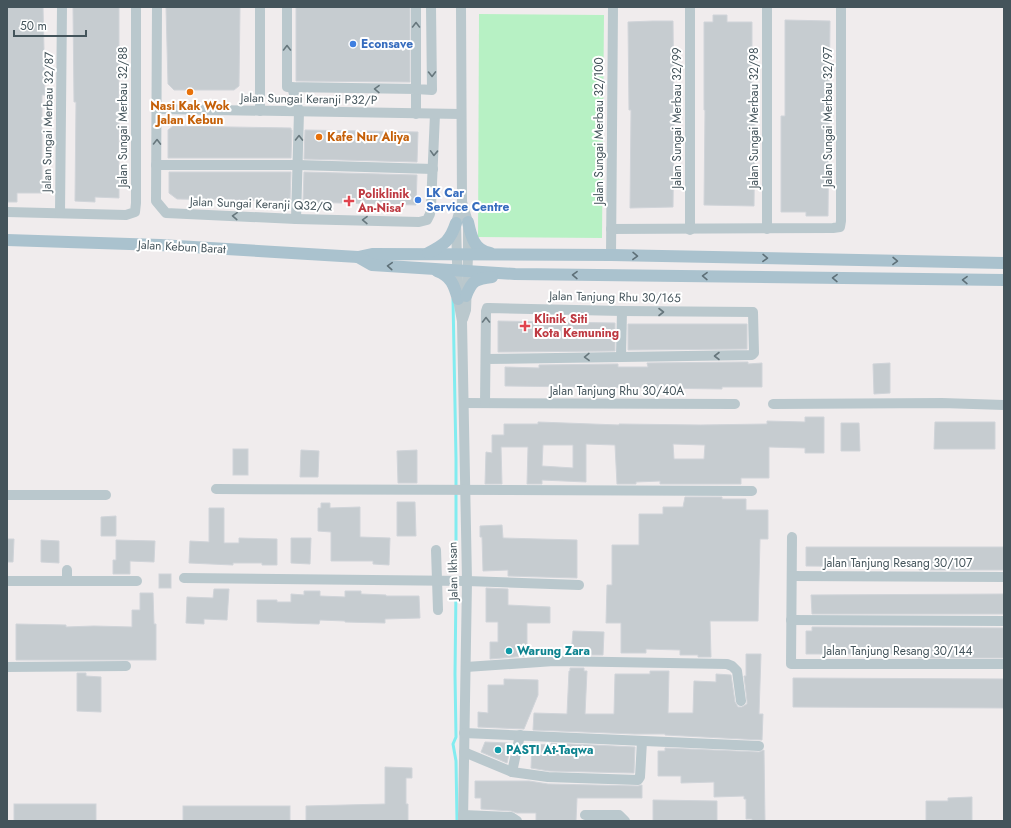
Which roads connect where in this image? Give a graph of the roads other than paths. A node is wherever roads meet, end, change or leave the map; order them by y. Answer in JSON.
{"nodes":[{"id":1,"x":62,"y":7,"type":"edge"},
{"id":2,"x":136,"y":7,"type":"edge"},
{"id":3,"x":157,"y":7,"type":"edge"},
{"id":4,"x":260,"y":7,"type":"edge"},
{"id":5,"x":287,"y":7,"type":"edge"},
{"id":6,"x":416,"y":7,"type":"edge"},
{"id":7,"x":431,"y":7,"type":"edge"},
{"id":8,"x":461,"y":7,"type":"edge"},
{"id":9,"x":613,"y":7,"type":"edge"},
{"id":10,"x":690,"y":7,"type":"edge"},
{"id":11,"x":767,"y":7,"type":"edge"},
{"id":12,"x":841,"y":7,"type":"edge"},
{"id":13,"x":292,"y":87,"type":"junction"},
{"id":14,"x":416,"y":89,"type":"junction"},
{"id":15,"x":157,"y":109,"type":"junction"},
{"id":16,"x":260,"y":111,"type":"junction"},
{"id":17,"x":299,"y":112,"type":"junction"},
{"id":18,"x":416,"y":114,"type":"junction"},
{"id":19,"x":435,"y":114,"type":"junction"},
{"id":20,"x":461,"y":114,"type":"junction"},
{"id":21,"x":156,"y":165,"type":"junction"},
{"id":22,"x":298,"y":165,"type":"junction"},
{"id":23,"x":433,"y":169,"type":"junction"},
{"id":24,"x":7,"y":212,"type":"edge"},
{"id":25,"x":60,"y":213,"type":"junction"},
{"id":26,"x":296,"y":219,"type":"junction"},
{"id":27,"x":462,"y":222,"type":"junction"},
{"id":28,"x":612,"y":229,"type":"junction"},
{"id":29,"x":767,"y":229,"type":"junction"},
{"id":30,"x":690,"y":230,"type":"junction"},
{"id":31,"x":7,"y":240,"type":"edge"},
{"id":32,"x":425,"y":254,"type":"junction"},
{"id":33,"x":462,"y":255,"type":"junction"},
{"id":34,"x":498,"y":255,"type":"junction"},
{"id":35,"x":611,"y":255,"type":"junction"},
{"id":36,"x":358,"y":257,"type":"junction"},
{"id":37,"x":1004,"y":263,"type":"edge"},
{"id":38,"x":418,"y":268,"type":"junction"},
{"id":39,"x":462,"y":271,"type":"junction"},
{"id":40,"x":515,"y":274,"type":"junction"},
{"id":41,"x":1004,"y":280,"type":"edge"},
{"id":42,"x":462,"y":297,"type":"junction"},
{"id":43,"x":622,"y":311,"type":"junction"},
{"id":44,"x":621,"y":356,"type":"junction"},
{"id":45,"x":486,"y":359,"type":"junction"},
{"id":46,"x":464,"y":403,"type":"junction"},
{"id":47,"x":485,"y":403,"type":"junction"},
{"id":48,"x":735,"y":404,"type":"dead end"},
{"id":49,"x":773,"y":404,"type":"dead end"},
{"id":50,"x":1004,"y":405,"type":"edge"},
{"id":51,"x":216,"y":489,"type":"dead end"},
{"id":52,"x":458,"y":490,"type":"junction"},
{"id":53,"x":752,"y":491,"type":"dead end"},
{"id":54,"x":7,"y":495,"type":"edge"},
{"id":55,"x":106,"y":495,"type":"dead end"},
{"id":56,"x":792,"y":537,"type":"dead end"},
{"id":57,"x":436,"y":550,"type":"dead end"},
{"id":58,"x":67,"y":570,"type":"dead end"},
{"id":59,"x":792,"y":576,"type":"junction"},
{"id":60,"x":1004,"y":577,"type":"edge"},
{"id":61,"x":184,"y":578,"type":"dead end"},
{"id":62,"x":7,"y":581,"type":"edge"},
{"id":63,"x":67,"y":581,"type":"junction"},
{"id":64,"x":137,"y":581,"type":"dead end"},
{"id":65,"x":467,"y":581,"type":"junction"},
{"id":66,"x":437,"y":582,"type":"junction"},
{"id":67,"x":579,"y":585,"type":"dead end"},
{"id":68,"x":438,"y":610,"type":"dead end"},
{"id":69,"x":791,"y":620,"type":"junction"},
{"id":70,"x":1004,"y":621,"type":"edge"},
{"id":71,"x":1004,"y":664,"type":"edge"},
{"id":72,"x":126,"y":666,"type":"dead end"},
{"id":73,"x":466,"y":666,"type":"junction"},
{"id":74,"x":7,"y":667,"type":"edge"},
{"id":75,"x":741,"y":701,"type":"dead end"},
{"id":76,"x":464,"y":733,"type":"junction"},
{"id":77,"x":520,"y":735,"type":"junction"},
{"id":78,"x":642,"y":741,"type":"junction"},
{"id":79,"x":759,"y":746,"type":"dead end"},
{"id":80,"x":464,"y":752,"type":"junction"},
{"id":81,"x":512,"y":772,"type":"junction"},
{"id":82,"x":585,"y":815,"type":"dead end"},
{"id":83,"x":463,"y":818,"type":"edge"},
{"id":84,"x":517,"y":821,"type":"edge"},
{"id":85,"x":626,"y":821,"type":"edge"}],
"edges":[{"from":1,"to":25,"type":"street","name":"Jalan Sungai Merbau 32/87"},
{"from":2,"to":25,"type":"street","name":"Jalan Sungai Merbau 32/88"},
{"from":3,"to":15,"type":"street","name":"Jalan Sungai Keranji Q32/Q"},
{"from":4,"to":16,"type":"street"},
{"from":13,"to":5,"type":"street","one_way":true},
{"from":14,"to":6,"type":"street","one_way":true},
{"from":7,"to":14,"type":"street","one_way":true},
{"from":8,"to":20,"type":"street","name":"Jalan Ikhsan"},
{"from":9,"to":28,"type":"street","name":"Jalan Sungai Merbau 32/100"},
{"from":10,"to":30,"type":"street","name":"Jalan Sungai Merbau 32/99"},
{"from":11,"to":29,"type":"street","name":"Jalan Sungai Merbau 32/98"},
{"from":12,"to":29,"type":"street","name":"Jalan Sungai Merbau 32/97"},
{"from":14,"to":13,"type":"street","one_way":true},
{"from":13,"to":17,"type":"street"},
{"from":14,"to":18,"type":"street"},
{"from":15,"to":16,"type":"street","name":"Jalan Sungai Keranji P32/P"},
{"from":21,"to":15,"type":"street","name":"Jalan Sungai Keranji Q32/Q","one_way":true},
{"from":16,"to":17,"type":"street","name":"Jalan Sungai Keranji P32/P"},
{"from":17,"to":18,"type":"street","name":"Jalan Sungai Keranji P32/P"},
{"from":22,"to":17,"type":"street","one_way":true},
{"from":18,"to":19,"type":"street","name":"Jalan Sungai Keranji P32/P"},
{"from":19,"to":20,"type":"street","name":"Jalan Sungai Keranji P32/P"},
{"from":19,"to":23,"type":"street","name":"Jalan Sungai Keranji Q32/Q","one_way":true},
{"from":20,"to":27,"type":"street","name":"Jalan Ikhsan"},
{"from":21,"to":22,"type":"street"},
{"from":26,"to":21,"type":"street","name":"Jalan Sungai Keranji Q32/Q","one_way":true},
{"from":22,"to":23,"type":"street"},
{"from":22,"to":26,"type":"street"},
{"from":23,"to":26,"type":"street","name":"Jalan Sungai Keranji Q32/Q","one_way":true},
{"from":24,"to":25,"type":"street"},
{"from":27,"to":32,"type":"main road"},
{"from":27,"to":33,"type":"street","name":"Jalan Ikhsan"},
{"from":27,"to":34,"type":"main road"},
{"from":28,"to":30,"type":"street"},
{"from":28,"to":35,"type":"street","name":"Jalan Sungai Merbau 32/100"},
{"from":29,"to":30,"type":"street"},
{"from":31,"to":36,"type":"main road","name":"Jalan Kebun Barat"},
{"from":32,"to":33,"type":"main road","name":"Jalan Kebun Barat"},
{"from":32,"to":36,"type":"main road","name":"Jalan Kebun Barat"},
{"from":33,"to":34,"type":"main road","name":"Jalan Kebun Barat"},
{"from":33,"to":39,"type":"street","name":"Jalan Ikhsan"},
{"from":34,"to":35,"type":"main road","name":"Jalan Kebun Barat"},
{"from":35,"to":37,"type":"main road","name":"Jalan Kebun Barat","one_way":true},
{"from":38,"to":36,"type":"main road","name":"Jalan Kebun Barat","one_way":true},
{"from":38,"to":39,"type":"main road","name":"Jalan Kebun Barat"},
{"from":38,"to":42,"type":"main road"},
{"from":39,"to":40,"type":"main road","name":"Jalan Kebun Barat"},
{"from":39,"to":42,"type":"street","name":"Jalan Ikhsan"},
{"from":41,"to":40,"type":"main road","one_way":true},
{"from":40,"to":42,"type":"main road"},
{"from":42,"to":46,"type":"street","name":"Jalan Ikhsan"},
{"from":43,"to":44,"type":"street"},
{"from":43,"to":44,"type":"street","name":"Jalan Tanjung Rhu 30/165","one_way":true},
{"from":45,"to":43,"type":"street","name":"Jalan Tanjung Rhu 30/165","one_way":true},
{"from":44,"to":45,"type":"street","one_way":true},
{"from":45,"to":47,"type":"street"},
{"from":46,"to":47,"type":"street","name":"Jalan Tanjung Rhu 30/40A"},
{"from":46,"to":52,"type":"street","name":"Jalan Ikhsan"},
{"from":47,"to":48,"type":"street","name":"Jalan Tanjung Rhu 30/40A"},
{"from":49,"to":50,"type":"street"},
{"from":51,"to":52,"type":"street"},
{"from":52,"to":53,"type":"street"},
{"from":52,"to":65,"type":"street","name":"Jalan Ikhsan"},
{"from":54,"to":55,"type":"street"},
{"from":56,"to":59,"type":"street"},
{"from":57,"to":66,"type":"street"},
{"from":58,"to":63,"type":"street"},
{"from":59,"to":60,"type":"street","name":"Jalan Tanjung Resang 30/107"},
{"from":59,"to":69,"type":"street"},
{"from":61,"to":66,"type":"street"},
{"from":62,"to":63,"type":"street"},
{"from":63,"to":64,"type":"street"},
{"from":65,"to":66,"type":"street"},
{"from":65,"to":67,"type":"street"},
{"from":65,"to":73,"type":"street","name":"Jalan Ikhsan"},
{"from":66,"to":68,"type":"street"},
{"from":69,"to":70,"type":"street"},
{"from":69,"to":71,"type":"street","name":"Jalan Tanjung Resang 30/144"},
{"from":72,"to":74,"type":"street"},
{"from":73,"to":75,"type":"street"},
{"from":73,"to":76,"type":"street","name":"Jalan Ikhsan"},
{"from":76,"to":77,"type":"street"},
{"from":76,"to":80,"type":"street","name":"Jalan Ikhsan"},
{"from":77,"to":78,"type":"street"},
{"from":77,"to":81,"type":"street"},
{"from":78,"to":79,"type":"street"},
{"from":78,"to":81,"type":"street"},
{"from":80,"to":81,"type":"street"},
{"from":80,"to":83,"type":"street","name":"Jalan Ikhsan"},
{"from":82,"to":85,"type":"street"},
{"from":83,"to":84,"type":"street"}]}
